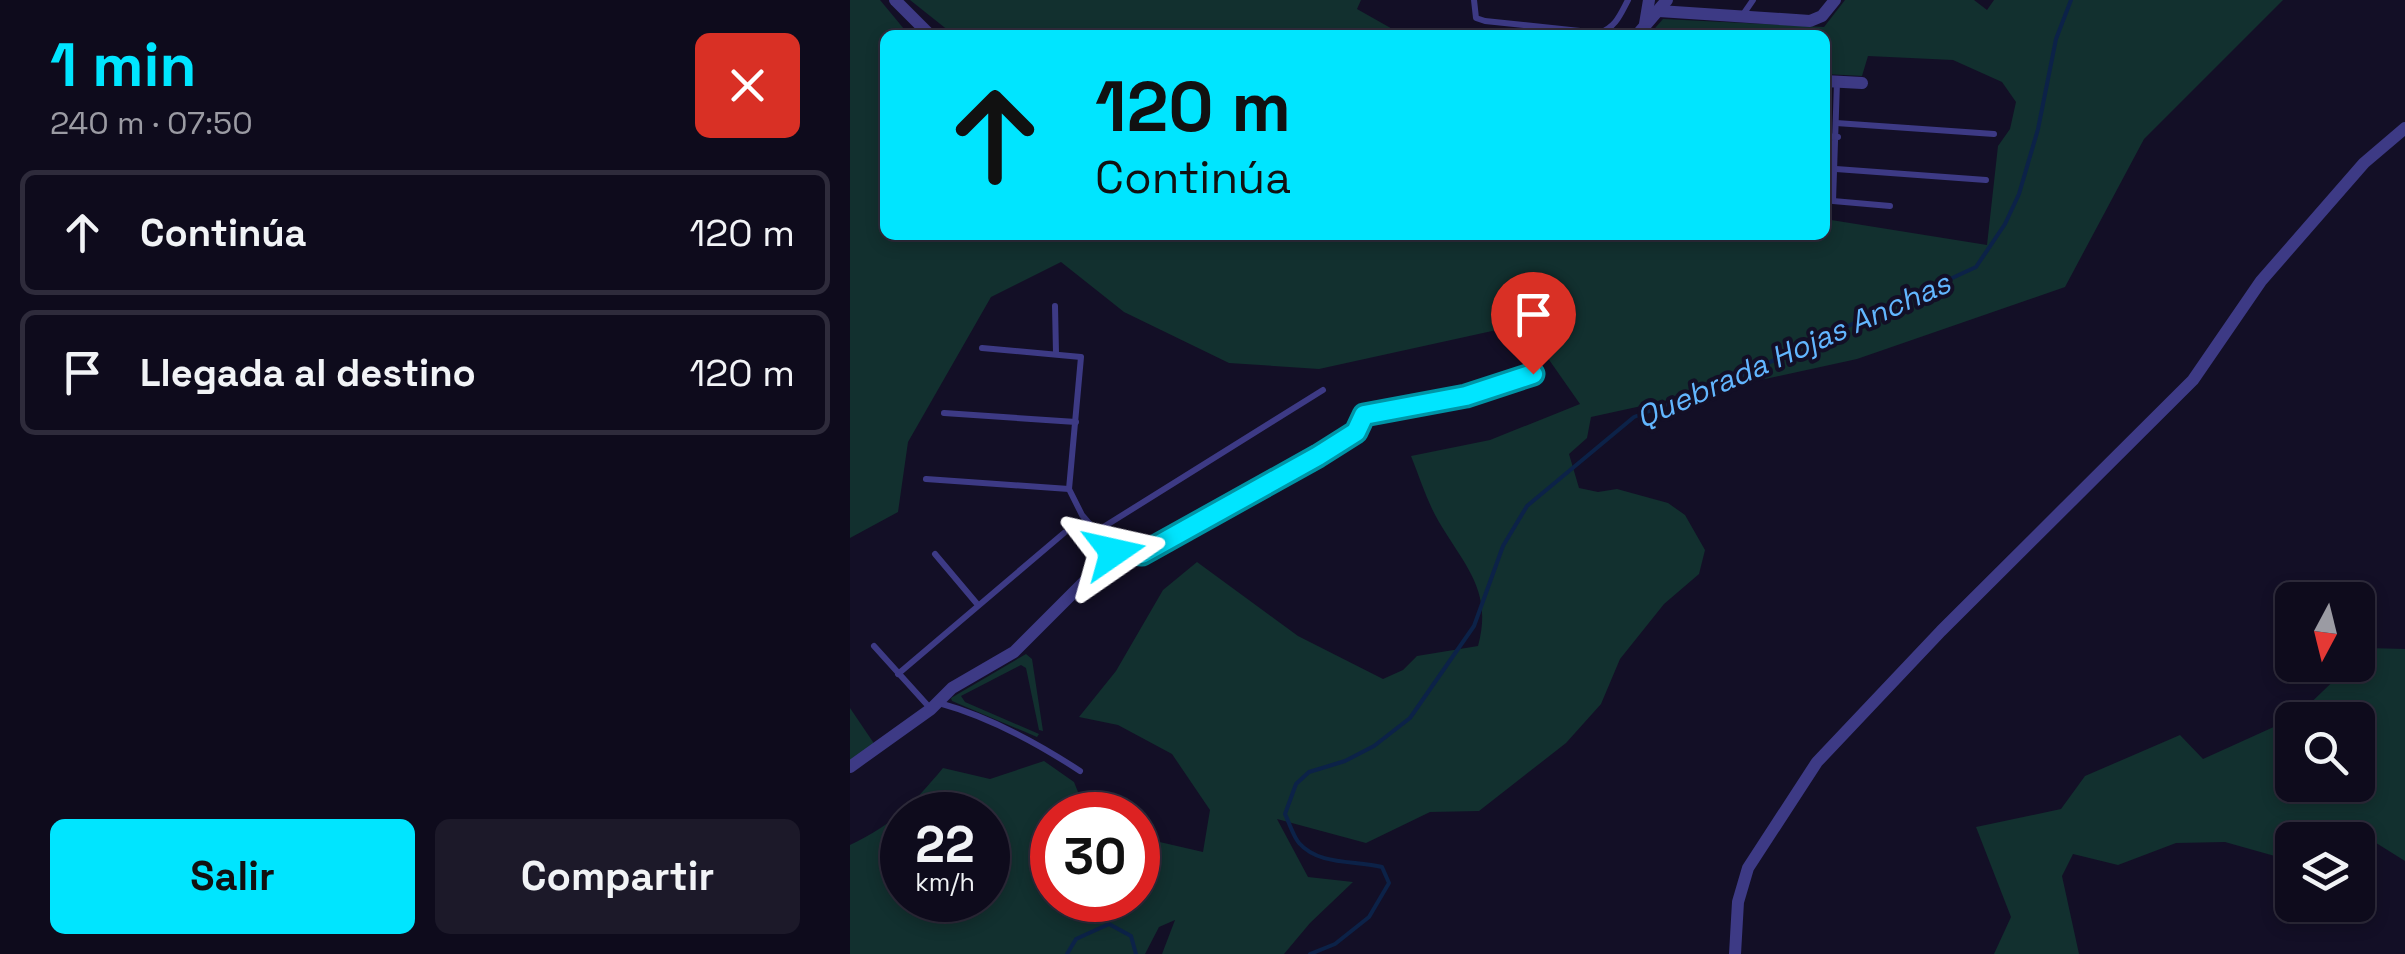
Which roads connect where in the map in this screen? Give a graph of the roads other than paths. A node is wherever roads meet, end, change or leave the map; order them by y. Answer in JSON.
{"nodes":[{"id":1,"x":895,"y":0,"type":"edge"},
{"id":2,"x":1474,"y":0,"type":"edge"},
{"id":3,"x":1628,"y":0,"type":"edge"},
{"id":4,"x":1754,"y":0,"type":"edge"},
{"id":5,"x":1835,"y":0,"type":"edge"},
{"id":6,"x":1658,"y":4,"type":"edge"},
{"id":7,"x":1741,"y":16,"type":"junction"},
{"id":8,"x":925,"y":30,"type":"edge"},
{"id":9,"x":1578,"y":30,"type":"edge"},
{"id":10,"x":1604,"y":30,"type":"edge"},
{"id":11,"x":1642,"y":30,"type":"edge"},
{"id":12,"x":1831,"y":81,"type":"edge"},
{"id":13,"x":1862,"y":84,"type":"dead end"},
{"id":14,"x":1835,"y":122,"type":"junction"},
{"id":15,"x":2405,"y":128,"type":"edge"},
{"id":16,"x":1994,"y":134,"type":"dead end"},
{"id":17,"x":1830,"y":136,"type":"edge"},
{"id":18,"x":1838,"y":137,"type":"junction"},
{"id":19,"x":1836,"y":169,"type":"junction"},
{"id":20,"x":1986,"y":180,"type":"dead end"},
{"id":21,"x":1890,"y":206,"type":"dead end"},
{"id":22,"x":1055,"y":306,"type":"dead end"},
{"id":23,"x":982,"y":348,"type":"dead end"},
{"id":24,"x":1056,"y":353,"type":"junction"},
{"id":25,"x":1533,"y":374,"type":"dead end"},
{"id":26,"x":1322,"y":390,"type":"dead end"},
{"id":27,"x":944,"y":413,"type":"dead end"},
{"id":28,"x":1076,"y":422,"type":"junction"},
{"id":29,"x":1318,"y":456,"type":"joint"},
{"id":30,"x":926,"y":479,"type":"dead end"},
{"id":31,"x":1069,"y":489,"type":"junction"},
{"id":32,"x":1097,"y":530,"type":"junction"},
{"id":33,"x":1064,"y":533,"type":"dead end"},
{"id":34,"x":1114,"y":552,"type":"junction"},
{"id":35,"x":935,"y":554,"type":"dead end"},
{"id":36,"x":978,"y":606,"type":"junction"},
{"id":37,"x":874,"y":646,"type":"dead end"},
{"id":38,"x":898,"y":674,"type":"junction"},
{"id":39,"x":934,"y":706,"type":"junction"},
{"id":40,"x":850,"y":768,"type":"edge"},
{"id":41,"x":1080,"y":771,"type":"dead end"},
{"id":42,"x":1735,"y":954,"type":"edge"}],
"edges":[{"from":1,"to":8,"type":"street"},
{"from":2,"to":9,"type":"lane"},
{"from":3,"to":10,"type":"lane"},
{"from":4,"to":7,"type":"lane"},
{"from":5,"to":7,"type":"street"},
{"from":6,"to":7,"type":"street"},
{"from":6,"to":11,"type":"street"},
{"from":12,"to":13,"type":"street"},
{"from":12,"to":14,"type":"lane"},
{"from":14,"to":16,"type":"lane"},
{"from":14,"to":18,"type":"lane"},
{"from":15,"to":42,"type":"street"},
{"from":17,"to":18,"type":"lane"},
{"from":18,"to":19,"type":"lane"},
{"from":19,"to":20,"type":"lane"},
{"from":19,"to":21,"type":"lane"},
{"from":22,"to":24,"type":"lane"},
{"from":23,"to":24,"type":"lane"},
{"from":24,"to":28,"type":"lane"},
{"from":25,"to":29,"type":"lane"},
{"from":26,"to":32,"type":"lane"},
{"from":27,"to":28,"type":"lane"},
{"from":28,"to":31,"type":"lane"},
{"from":29,"to":34,"type":"street"},
{"from":30,"to":31,"type":"lane"},
{"from":31,"to":32,"type":"lane"},
{"from":32,"to":34,"type":"lane"},
{"from":33,"to":36,"type":"lane"},
{"from":34,"to":39,"type":"street"},
{"from":35,"to":36,"type":"lane"},
{"from":36,"to":38,"type":"lane"},
{"from":37,"to":38,"type":"lane"},
{"from":38,"to":39,"type":"lane"},
{"from":39,"to":40,"type":"street"},
{"from":39,"to":41,"type":"lane"}]}
